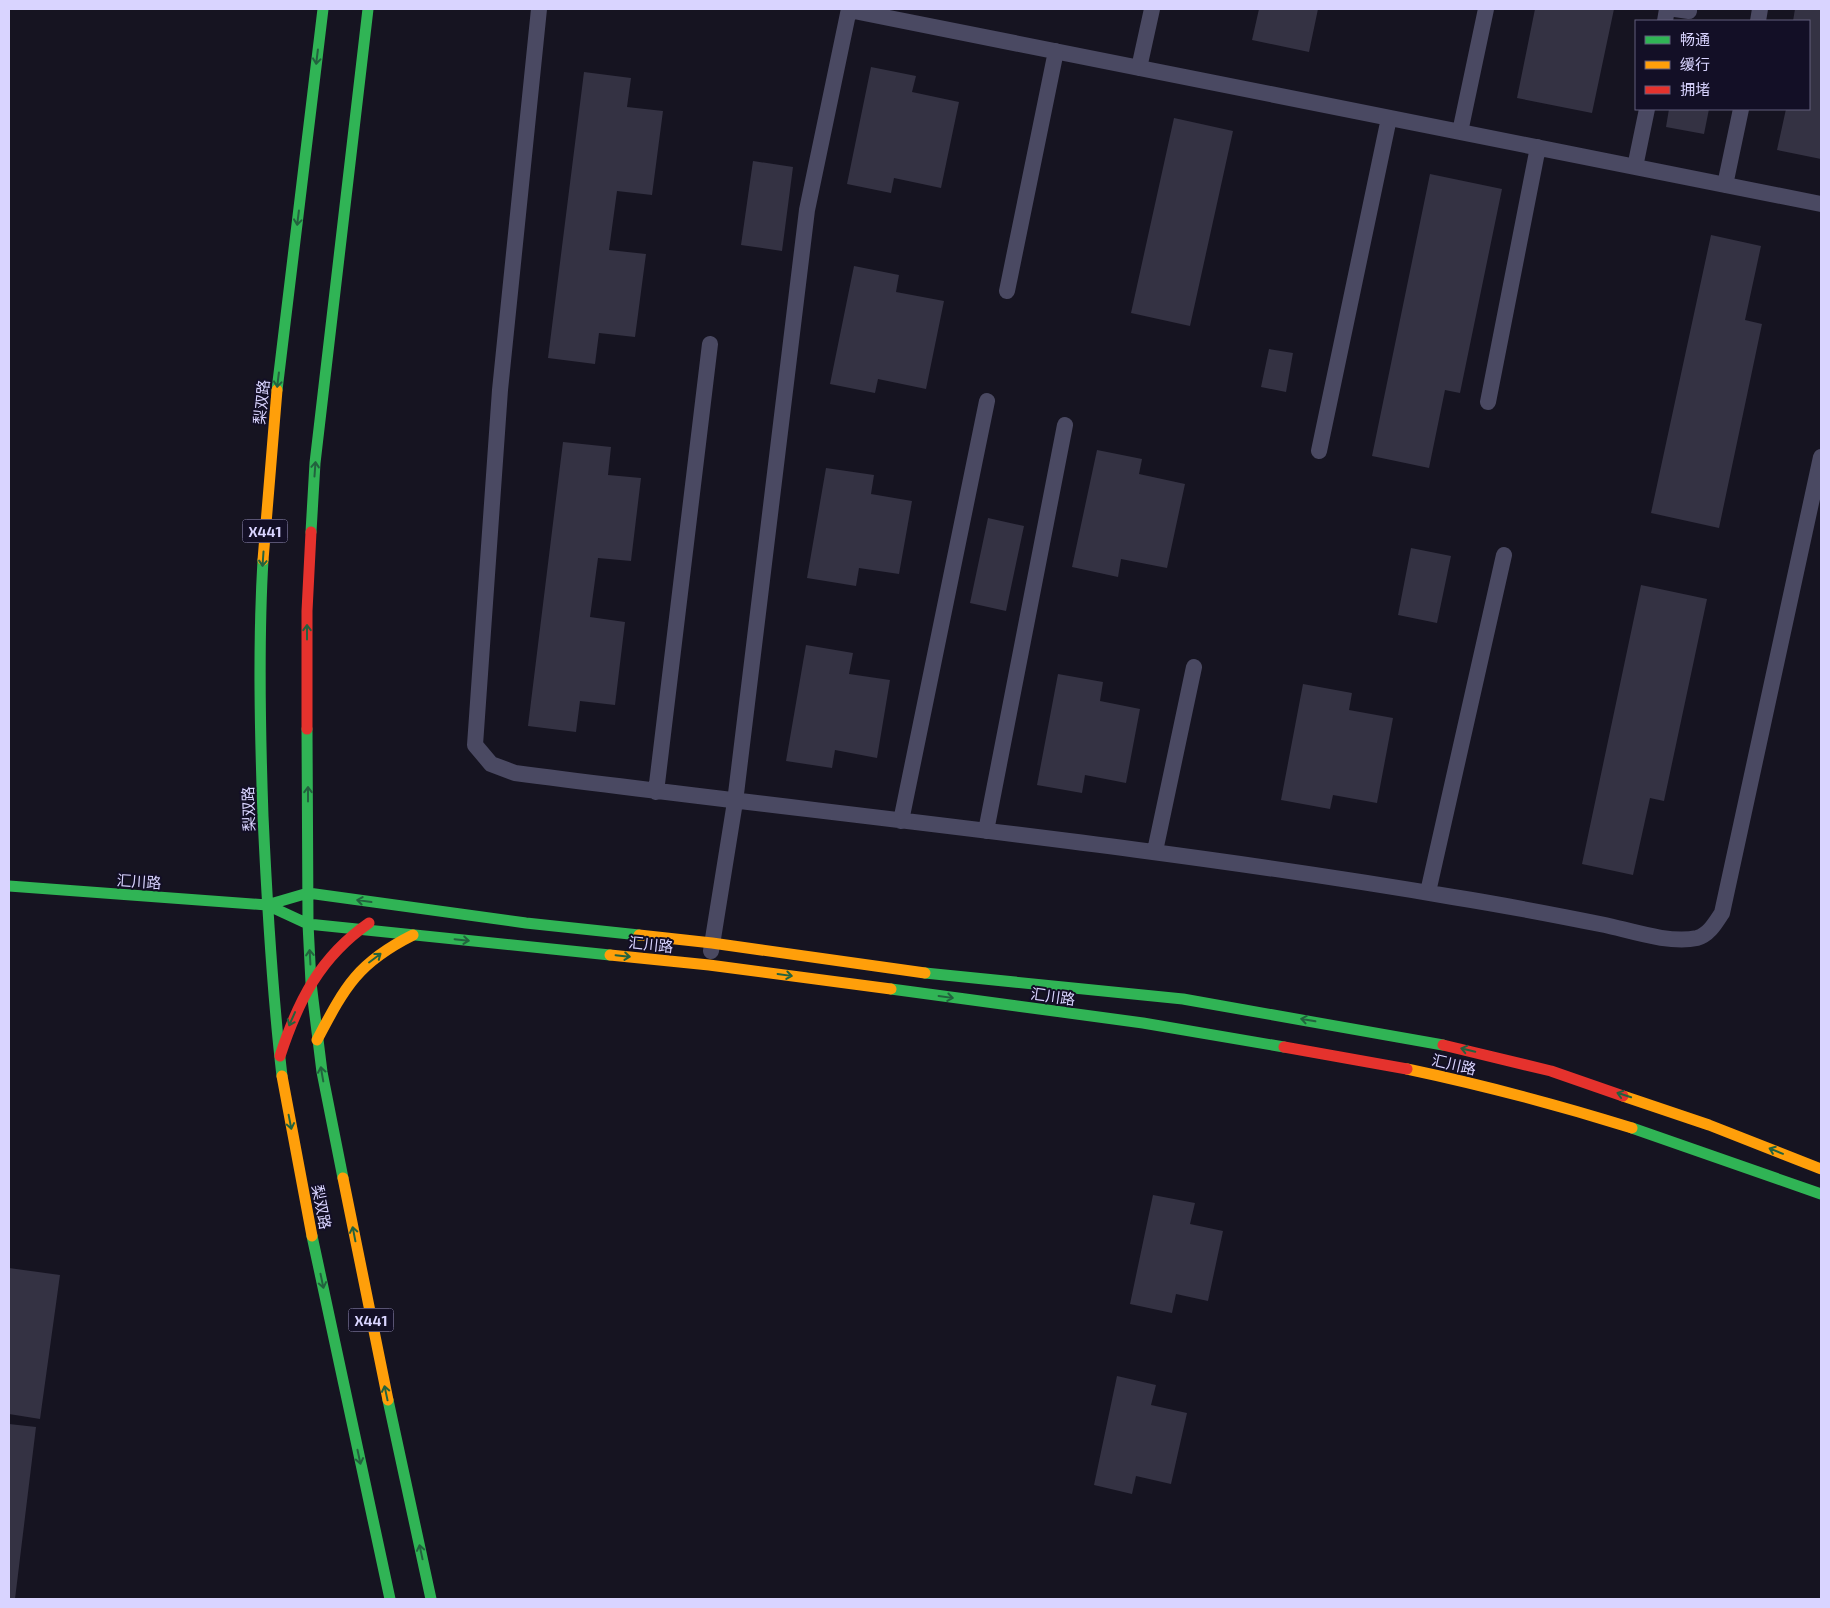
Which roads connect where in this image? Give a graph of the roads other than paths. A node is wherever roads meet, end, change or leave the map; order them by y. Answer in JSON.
{"nodes":[{"id":1,"x":323,"y":9,"type":"edge"},
{"id":2,"x":368,"y":9,"type":"edge"},
{"id":3,"x":539,"y":9,"type":"edge"},
{"id":4,"x":849,"y":9,"type":"edge"},
{"id":5,"x":1152,"y":9,"type":"edge"},
{"id":6,"x":1486,"y":9,"type":"edge"},
{"id":7,"x":1676,"y":9,"type":"edge"},
{"id":8,"x":1689,"y":9,"type":"edge"},
{"id":9,"x":1056,"y":51,"type":"junction"},
{"id":10,"x":1139,"y":68,"type":"junction"},
{"id":11,"x":1647,"y":110,"type":"edge"},
{"id":12,"x":1740,"y":110,"type":"edge"},
{"id":13,"x":1389,"y":118,"type":"junction"},
{"id":14,"x":1460,"y":132,"type":"junction"},
{"id":15,"x":1538,"y":147,"type":"junction"},
{"id":16,"x":1635,"y":167,"type":"junction"},
{"id":17,"x":1725,"y":185,"type":"junction"},
{"id":18,"x":1821,"y":204,"type":"edge"},
{"id":19,"x":1007,"y":291,"type":"dead end"},
{"id":20,"x":710,"y":344,"type":"dead end"},
{"id":21,"x":987,"y":401,"type":"dead end"},
{"id":22,"x":1488,"y":402,"type":"dead end"},
{"id":23,"x":1065,"y":425,"type":"dead end"},
{"id":24,"x":1319,"y":451,"type":"dead end"},
{"id":25,"x":1821,"y":457,"type":"edge"},
{"id":26,"x":1504,"y":555,"type":"dead end"},
{"id":27,"x":1194,"y":667,"type":"dead end"},
{"id":28,"x":656,"y":792,"type":"junction"},
{"id":29,"x":736,"y":802,"type":"junction"},
{"id":30,"x":902,"y":821,"type":"junction"},
{"id":31,"x":986,"y":831,"type":"junction"},
{"id":32,"x":1155,"y":851,"type":"junction"},
{"id":33,"x":9,"y":886,"type":"edge"},
{"id":34,"x":1428,"y":892,"type":"junction"},
{"id":35,"x":308,"y":893,"type":"junction"},
{"id":36,"x":267,"y":905,"type":"junction"},
{"id":37,"x":413,"y":908,"type":"junction"},
{"id":38,"x":308,"y":924,"type":"junction"},
{"id":39,"x":359,"y":929,"type":"junction"},
{"id":40,"x":413,"y":935,"type":"junction"},
{"id":41,"x":712,"y":943,"type":"junction"},
{"id":42,"x":709,"y":965,"type":"junction"},
{"id":43,"x":311,"y":984,"type":"junction"},
{"id":44,"x":317,"y":1040,"type":"junction"},
{"id":45,"x":280,"y":1056,"type":"junction"},
{"id":46,"x":1821,"y":1170,"type":"edge"},
{"id":47,"x":1821,"y":1194,"type":"edge"},
{"id":48,"x":390,"y":1599,"type":"edge"},
{"id":49,"x":431,"y":1599,"type":"edge"}],
"edges":[{"from":1,"to":36,"type":"street","name":"梨双路","number":"X441","one_way":true},
{"from":35,"to":2,"type":"street","name":"梨双路","number":"X441","one_way":true},
{"from":3,"to":28,"type":"lane"},
{"from":4,"to":9,"type":"lane"},
{"from":4,"to":29,"type":"lane"},
{"from":5,"to":10,"type":"lane"},
{"from":6,"to":14,"type":"lane"},
{"from":7,"to":8,"type":"lane"},
{"from":9,"to":10,"type":"lane"},
{"from":9,"to":19,"type":"lane"},
{"from":10,"to":13,"type":"lane"},
{"from":11,"to":16,"type":"lane"},
{"from":12,"to":17,"type":"lane"},
{"from":13,"to":14,"type":"lane"},
{"from":13,"to":24,"type":"lane"},
{"from":14,"to":15,"type":"lane"},
{"from":15,"to":16,"type":"lane"},
{"from":15,"to":22,"type":"lane"},
{"from":16,"to":17,"type":"lane"},
{"from":17,"to":18,"type":"lane"},
{"from":20,"to":28,"type":"lane"},
{"from":21,"to":30,"type":"lane"},
{"from":23,"to":31,"type":"lane"},
{"from":25,"to":34,"type":"lane"},
{"from":26,"to":34,"type":"lane"},
{"from":27,"to":32,"type":"lane"},
{"from":28,"to":29,"type":"lane"},
{"from":29,"to":30,"type":"lane"},
{"from":29,"to":41,"type":"lane"},
{"from":30,"to":31,"type":"lane"},
{"from":31,"to":32,"type":"lane"},
{"from":32,"to":34,"type":"lane"},
{"from":33,"to":36,"type":"street","name":"汇川路"},
{"from":35,"to":36,"type":"street","name":"汇川路"},
{"from":37,"to":35,"type":"street","name":"汇川路","one_way":true},
{"from":35,"to":38,"type":"street","name":"梨双路","number":"X441"},
{"from":36,"to":38,"type":"street","name":"汇川路"},
{"from":36,"to":45,"type":"street","name":"梨双路","number":"X441"},
{"from":37,"to":39,"type":"street"},
{"from":37,"to":41,"type":"street","name":"汇川路"},
{"from":38,"to":39,"type":"street","name":"汇川路"},
{"from":43,"to":38,"type":"street","name":"梨双路","number":"X441","one_way":true},
{"from":39,"to":40,"type":"street","name":"汇川路"},
{"from":39,"to":43,"type":"street"},
{"from":40,"to":42,"type":"street","name":"汇川路","one_way":true},
{"from":44,"to":40,"type":"street","one_way":true},
{"from":41,"to":42,"type":"lane"},
{"from":46,"to":41,"type":"street","name":"汇川路","one_way":true},
{"from":42,"to":47,"type":"street","name":"汇川路","one_way":true},
{"from":43,"to":44,"type":"street","name":"梨双路","number":"X441"},
{"from":43,"to":45,"type":"street","one_way":true},
{"from":49,"to":44,"type":"street","name":"梨双路","number":"X441","one_way":true},
{"from":45,"to":48,"type":"street","name":"梨双路","number":"X441","one_way":true}]}
